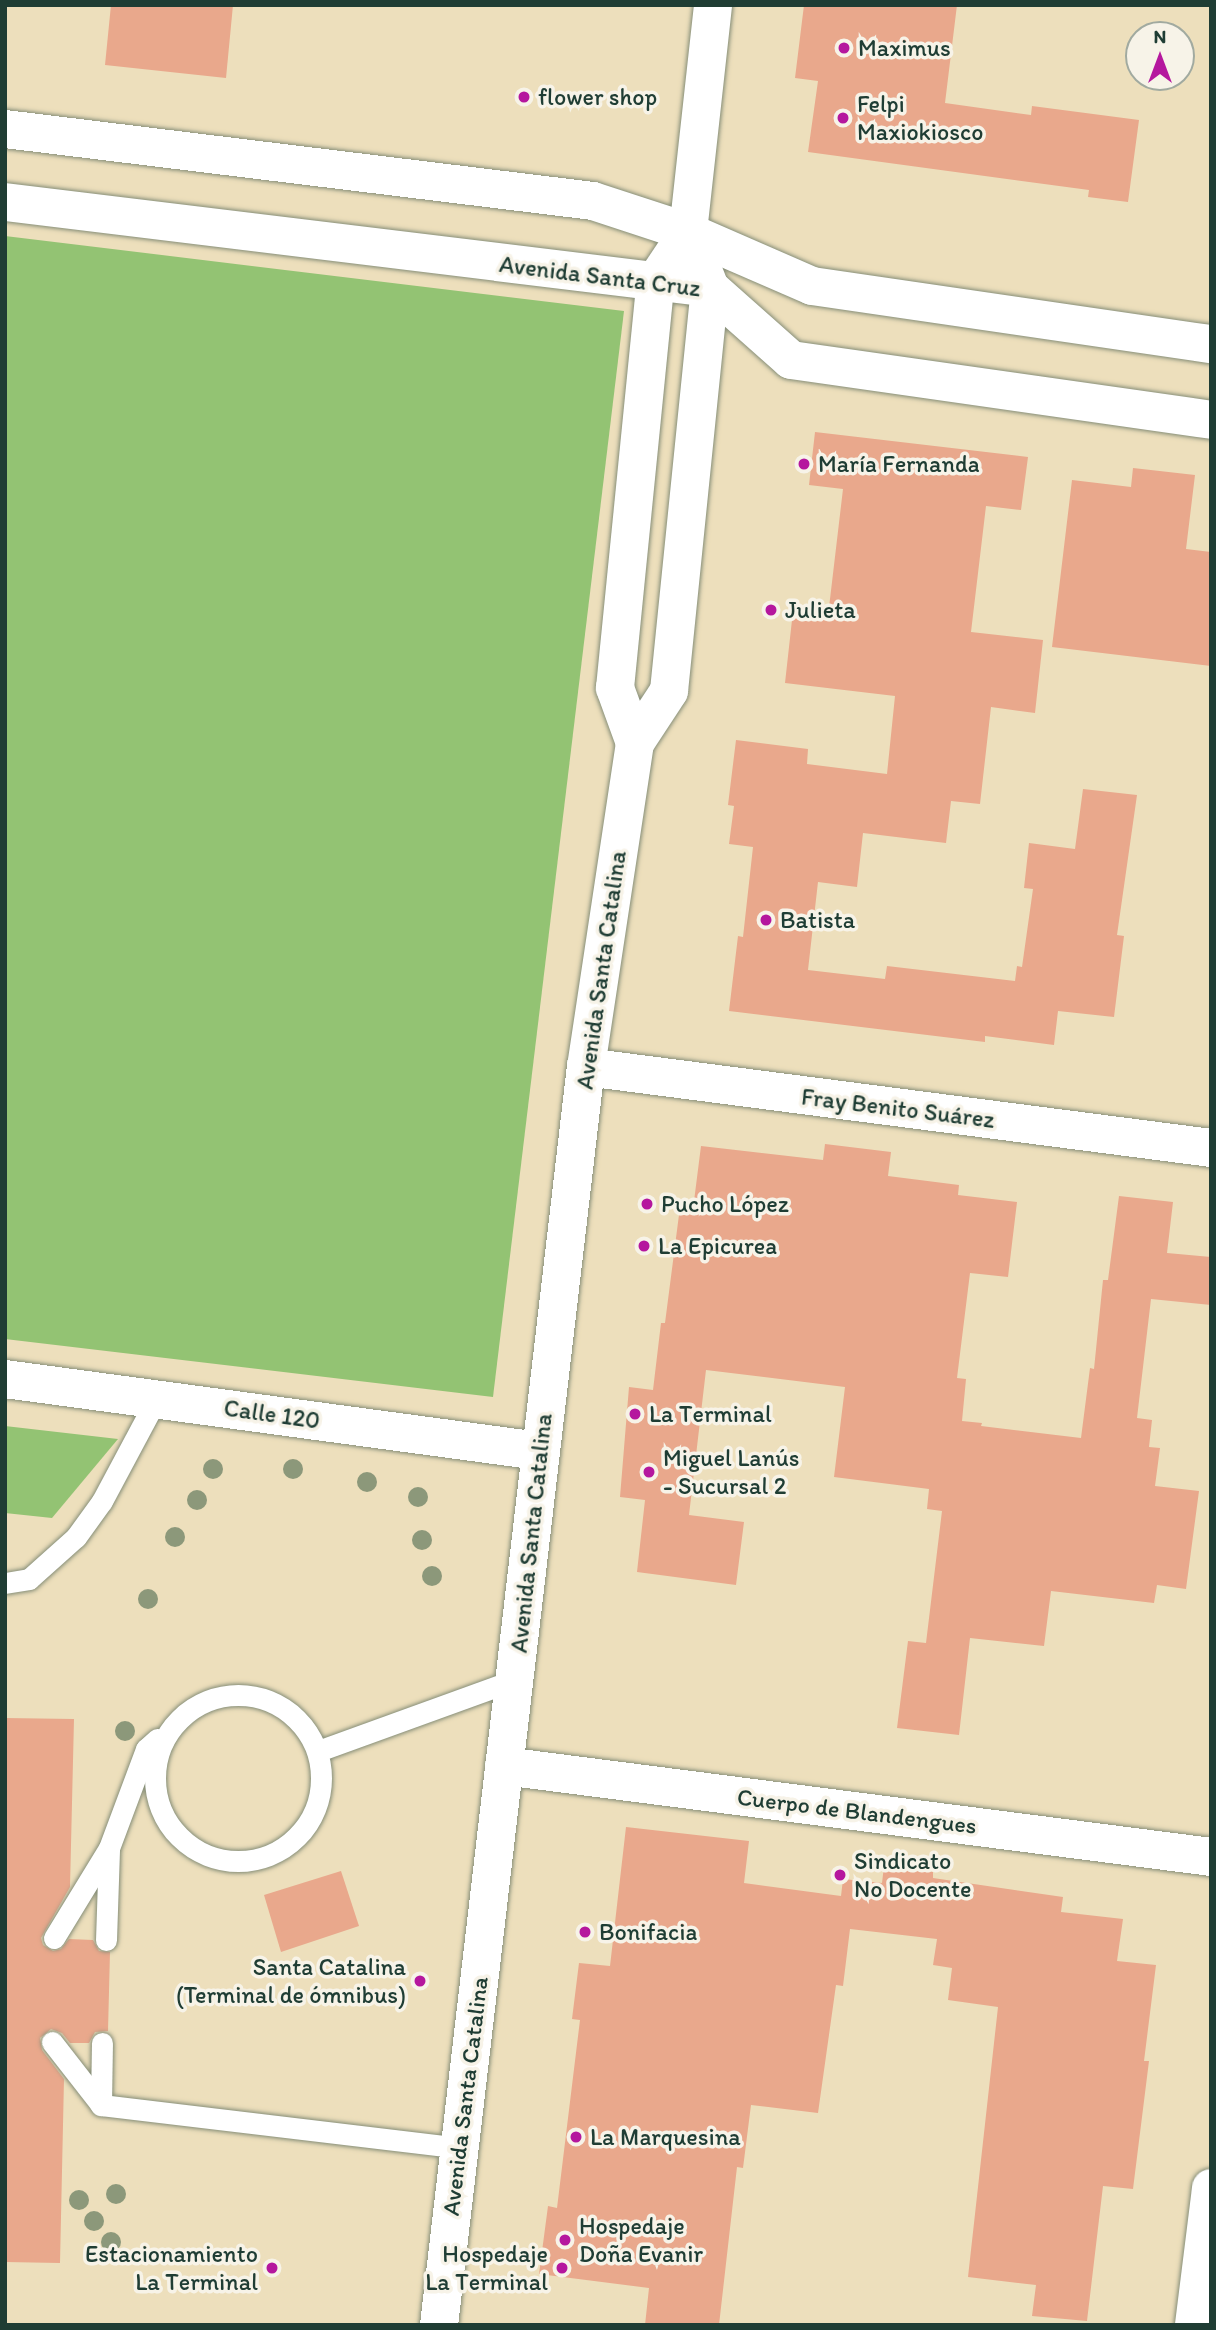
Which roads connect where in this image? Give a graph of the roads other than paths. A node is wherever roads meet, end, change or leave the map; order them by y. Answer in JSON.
{"nodes":[{"id":1,"x":713,"y":5,"type":"edge"},
{"id":2,"x":5,"y":129,"type":"edge"},
{"id":3,"x":5,"y":202,"type":"edge"},
{"id":4,"x":688,"y":232,"type":"junction"},
{"id":5,"x":656,"y":281,"type":"junction"},
{"id":6,"x":710,"y":288,"type":"junction"},
{"id":7,"x":1211,"y":344,"type":"edge"},
{"id":8,"x":1211,"y":420,"type":"edge"},
{"id":9,"x":635,"y":743,"type":"junction"},
{"id":10,"x":586,"y":1067,"type":"junction"},
{"id":11,"x":1211,"y":1148,"type":"edge"},
{"id":12,"x":5,"y":1379,"type":"edge"},
{"id":13,"x":157,"y":1398,"type":"junction"},
{"id":14,"x":539,"y":1451,"type":"junction"},
{"id":15,"x":5,"y":1583,"type":"edge"},
{"id":16,"x":514,"y":1680,"type":"junction"},
{"id":17,"x":172,"y":1726,"type":"junction"},
{"id":18,"x":318,"y":1751,"type":"junction"},
{"id":19,"x":504,"y":1766,"type":"junction"},
{"id":20,"x":109,"y":1848,"type":"junction"},
{"id":21,"x":1211,"y":1857,"type":"edge"},
{"id":22,"x":54,"y":1938,"type":"dead end"},
{"id":23,"x":106,"y":1940,"type":"dead end"},
{"id":24,"x":52,"y":2042,"type":"dead end"},
{"id":25,"x":102,"y":2043,"type":"dead end"},
{"id":26,"x":101,"y":2105,"type":"junction"},
{"id":27,"x":462,"y":2148,"type":"junction"},
{"id":28,"x":1211,"y":2188,"type":"edge"},
{"id":29,"x":439,"y":2325,"type":"edge"},
{"id":30,"x":1194,"y":2325,"type":"edge"}],
"edges":[{"from":1,"to":4,"type":"main road","name":"Avenida Santa Catalina"},
{"from":2,"to":4,"type":"main road","name":"Avenida Santa Cruz"},
{"from":3,"to":5,"type":"main road","name":"Avenida Santa Cruz"},
{"from":4,"to":5,"type":"main road","name":"Avenida Santa Catalina"},
{"from":4,"to":6,"type":"main road","name":"Avenida Santa Catalina"},
{"from":4,"to":7,"type":"main road","name":"Avenida Santa Cruz"},
{"from":5,"to":6,"type":"main road","name":"Avenida Santa Cruz"},
{"from":5,"to":9,"type":"main road","name":"Avenida Santa Catalina"},
{"from":6,"to":8,"type":"main road","name":"Avenida Santa Cruz"},
{"from":6,"to":9,"type":"main road","name":"Avenida Santa Catalina"},
{"from":9,"to":10,"type":"main road","name":"Avenida Santa Catalina"},
{"from":10,"to":11,"type":"main road","name":"Fray Benito Suárez"},
{"from":10,"to":14,"type":"main road","name":"Avenida Santa Catalina"},
{"from":12,"to":13,"type":"main road","name":"Calle 120"},
{"from":13,"to":14,"type":"main road","name":"Calle 120"},
{"from":13,"to":15,"type":"lane"},
{"from":14,"to":16,"type":"main road","name":"Avenida Santa Catalina"},
{"from":16,"to":18,"type":"lane"},
{"from":16,"to":19,"type":"main road","name":"Avenida Santa Catalina"},
{"from":17,"to":18,"type":"lane"},
{"from":17,"to":18,"type":"lane"},
{"from":17,"to":20,"type":"lane"},
{"from":19,"to":21,"type":"main road","name":"Cuerpo de Blandengues"},
{"from":19,"to":27,"type":"main road","name":"Avenida Santa Catalina"},
{"from":20,"to":22,"type":"lane"},
{"from":20,"to":23,"type":"lane"},
{"from":24,"to":26,"type":"lane"},
{"from":25,"to":26,"type":"lane"},
{"from":26,"to":27,"type":"lane"},
{"from":27,"to":29,"type":"main road","name":"Avenida Santa Catalina"},
{"from":28,"to":30,"type":"main road"}]}
